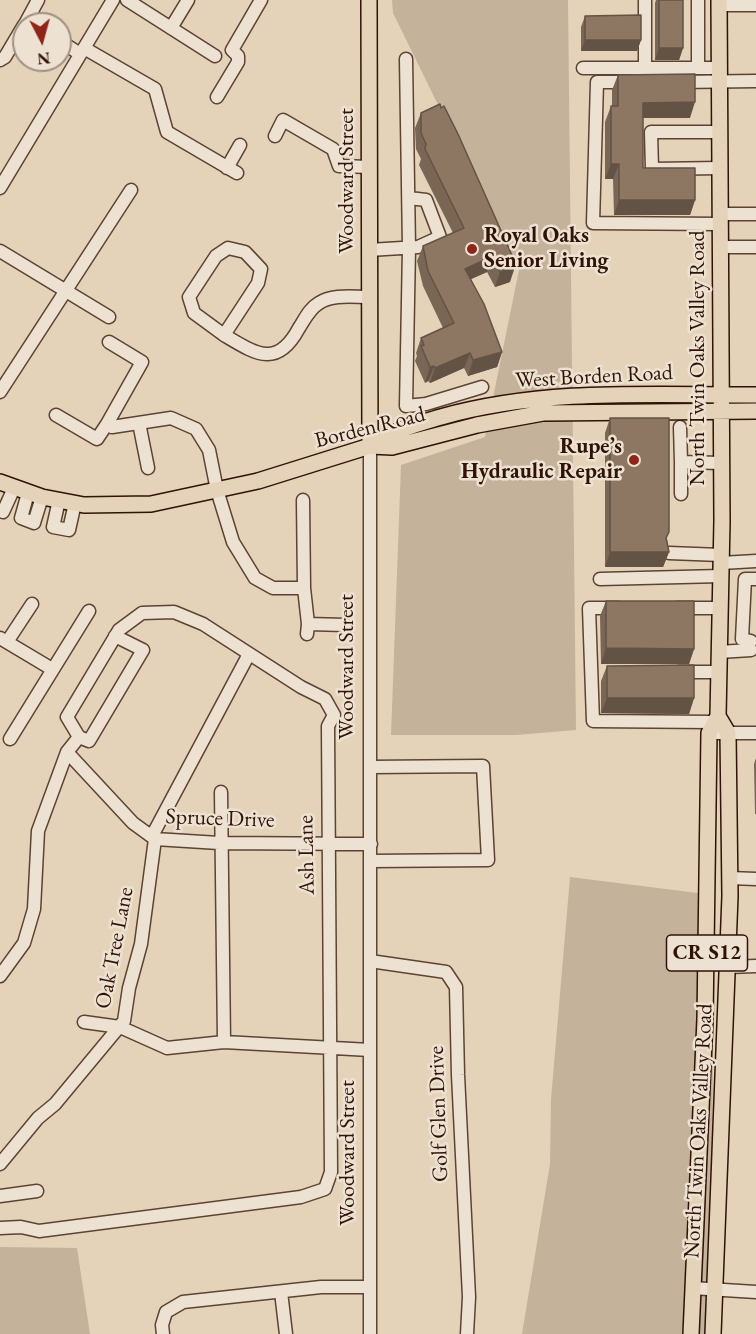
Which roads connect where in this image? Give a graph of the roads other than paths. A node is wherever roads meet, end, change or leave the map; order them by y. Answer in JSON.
{"nodes":[{"id":1,"x":113,"y":0,"type":"edge"},
{"id":2,"x":127,"y":0,"type":"edge"},
{"id":3,"x":188,"y":0,"type":"edge"},
{"id":4,"x":261,"y":0,"type":"edge"},
{"id":5,"x":369,"y":0,"type":"edge"},
{"id":6,"x":645,"y":0,"type":"edge"},
{"id":7,"x":698,"y":0,"type":"edge"},
{"id":8,"x":719,"y":3,"type":"edge"},
{"id":9,"x":756,"y":5,"type":"edge"},
{"id":10,"x":171,"y":28,"type":"junction"},
{"id":11,"x":12,"y":46,"type":"edge"},
{"id":12,"x":72,"y":47,"type":"edge"},
{"id":13,"x":82,"y":51,"type":"junction"},
{"id":14,"x":215,"y":56,"type":"dead end"},
{"id":15,"x":406,"y":59,"type":"dead end"},
{"id":16,"x":0,"y":60,"type":"edge"},
{"id":17,"x":583,"y":68,"type":"dead end"},
{"id":18,"x":645,"y":68,"type":"junction"},
{"id":19,"x":698,"y":68,"type":"junction"},
{"id":20,"x":720,"y":75,"type":"junction"},
{"id":21,"x":756,"y":81,"type":"edge"},
{"id":22,"x":642,"y":82,"type":"edge"},
{"id":23,"x":664,"y":82,"type":"edge"},
{"id":24,"x":218,"y":97,"type":"dead end"},
{"id":25,"x":720,"y":132,"type":"junction"},
{"id":26,"x":275,"y":136,"type":"dead end"},
{"id":27,"x":240,"y":146,"type":"dead end"},
{"id":28,"x":370,"y":167,"type":"junction"},
{"id":29,"x":720,"y":168,"type":"junction"},
{"id":30,"x":0,"y":188,"type":"edge"},
{"id":31,"x":130,"y":190,"type":"dead end"},
{"id":32,"x":409,"y":198,"type":"junction"},
{"id":33,"x":756,"y":214,"type":"edge"},
{"id":34,"x":720,"y":219,"type":"junction"},
{"id":35,"x":720,"y":247,"type":"junction"},
{"id":36,"x":756,"y":247,"type":"edge"},
{"id":37,"x":409,"y":248,"type":"junction"},
{"id":38,"x":369,"y":250,"type":"junction"},
{"id":39,"x":0,"y":251,"type":"edge"},
{"id":40,"x":66,"y":291,"type":"junction"},
{"id":41,"x":368,"y":297,"type":"junction"},
{"id":42,"x":109,"y":316,"type":"dead end"},
{"id":43,"x":224,"y":335,"type":"junction"},
{"id":44,"x":108,"y":342,"type":"dead end"},
{"id":45,"x":482,"y":387,"type":"dead end"},
{"id":46,"x":0,"y":392,"type":"edge"},
{"id":47,"x":721,"y":395,"type":"junction"},
{"id":48,"x":756,"y":395,"type":"edge"},
{"id":49,"x":591,"y":403,"type":"junction"},
{"id":50,"x":721,"y":411,"type":"junction"},
{"id":51,"x":756,"y":411,"type":"edge"},
{"id":52,"x":56,"y":414,"type":"dead end"},
{"id":53,"x":140,"y":423,"type":"junction"},
{"id":54,"x":107,"y":424,"type":"junction"},
{"id":55,"x":680,"y":428,"type":"dead end"},
{"id":56,"x":370,"y":446,"type":"junction"},
{"id":57,"x":681,"y":462,"type":"junction"},
{"id":58,"x":721,"y":463,"type":"junction"},
{"id":59,"x":148,"y":468,"type":"dead end"},
{"id":60,"x":14,"y":487,"type":"edge"},
{"id":61,"x":217,"y":490,"type":"junction"},
{"id":62,"x":681,"y":494,"type":"dead end"},
{"id":63,"x":59,"y":500,"type":"junction"},
{"id":64,"x":303,"y":500,"type":"dead end"},
{"id":65,"x":75,"y":503,"type":"junction"},
{"id":66,"x":0,"y":511,"type":"edge"},
{"id":67,"x":669,"y":553,"type":"edge"},
{"id":68,"x":756,"y":561,"type":"edge"},
{"id":69,"x":721,"y":564,"type":"junction"},
{"id":70,"x":600,"y":579,"type":"dead end"},
{"id":71,"x":756,"y":579,"type":"edge"},
{"id":72,"x":304,"y":588,"type":"junction"},
{"id":73,"x":32,"y":604,"type":"dead end"},
{"id":74,"x":637,"y":608,"type":"edge"},
{"id":75,"x":660,"y":608,"type":"edge"},
{"id":76,"x":720,"y":608,"type":"junction"},
{"id":77,"x":89,"y":611,"type":"dead end"},
{"id":78,"x":345,"y":625,"type":"dead end"},
{"id":79,"x":115,"y":636,"type":"junction"},
{"id":80,"x":4,"y":640,"type":"edge"},
{"id":81,"x":753,"y":647,"type":"edge"},
{"id":82,"x":719,"y":652,"type":"junction"},
{"id":83,"x":249,"y":654,"type":"junction"},
{"id":84,"x":52,"y":669,"type":"junction"},
{"id":85,"x":718,"y":672,"type":"junction"},
{"id":86,"x":661,"y":673,"type":"edge"},
{"id":87,"x":713,"y":724,"type":"junction"},
{"id":88,"x":728,"y":733,"type":"junction"},
{"id":89,"x":756,"y":733,"type":"edge"},
{"id":90,"x":79,"y":737,"type":"junction"},
{"id":91,"x":10,"y":739,"type":"dead end"},
{"id":92,"x":67,"y":752,"type":"junction"},
{"id":93,"x":370,"y":767,"type":"junction"},
{"id":94,"x":220,"y":792,"type":"dead end"},
{"id":95,"x":153,"y":838,"type":"junction"},
{"id":96,"x":328,"y":842,"type":"junction"},
{"id":97,"x":219,"y":843,"type":"junction"},
{"id":98,"x":371,"y":844,"type":"junction"},
{"id":99,"x":371,"y":861,"type":"junction"},
{"id":100,"x":729,"y":878,"type":"junction"},
{"id":101,"x":756,"y":879,"type":"edge"},
{"id":102,"x":370,"y":961,"type":"junction"},
{"id":103,"x":756,"y":966,"type":"edge"},
{"id":104,"x":728,"y":967,"type":"junction"},
{"id":105,"x":0,"y":976,"type":"edge"},
{"id":106,"x":84,"y":1023,"type":"dead end"},
{"id":107,"x":120,"y":1027,"type":"junction"},
{"id":108,"x":224,"y":1042,"type":"junction"},
{"id":109,"x":331,"y":1048,"type":"junction"},
{"id":110,"x":370,"y":1050,"type":"junction"},
{"id":111,"x":0,"y":1164,"type":"edge"},
{"id":112,"x":37,"y":1191,"type":"dead end"},
{"id":113,"x":0,"y":1196,"type":"edge"},
{"id":114,"x":0,"y":1228,"type":"edge"},
{"id":115,"x":370,"y":1287,"type":"junction"},
{"id":116,"x":692,"y":1288,"type":"junction"},
{"id":117,"x":714,"y":1290,"type":"junction"},
{"id":118,"x":281,"y":1292,"type":"junction"},
{"id":119,"x":756,"y":1292,"type":"edge"},
{"id":120,"x":163,"y":1334,"type":"edge"},
{"id":121,"x":286,"y":1334,"type":"edge"},
{"id":122,"x":370,"y":1334,"type":"edge"},
{"id":123,"x":467,"y":1334,"type":"edge"},
{"id":124,"x":691,"y":1334,"type":"edge"},
{"id":125,"x":713,"y":1334,"type":"edge"}],
"edges":[{"from":1,"to":13,"type":"street"},
{"from":2,"to":10,"type":"street"},
{"from":3,"to":10,"type":"street"},
{"from":4,"to":24,"type":"street"},
{"from":5,"to":28,"type":"main road","name":"Woodward Street"},
{"from":6,"to":18,"type":"street"},
{"from":7,"to":19,"type":"street"},
{"from":8,"to":9,"type":"street"},
{"from":8,"to":20,"type":"main road","name":"North Twin Oaks Valley Road","number":"CR S12"},
{"from":10,"to":14,"type":"street"},
{"from":11,"to":16,"type":"street"},
{"from":12,"to":13,"type":"street"},
{"from":13,"to":27,"type":"street"},
{"from":13,"to":30,"type":"street"},
{"from":15,"to":32,"type":"street"},
{"from":17,"to":18,"type":"street"},
{"from":18,"to":19,"type":"street"},
{"from":19,"to":20,"type":"street"},
{"from":20,"to":21,"type":"street"},
{"from":20,"to":23,"type":"street"},
{"from":20,"to":25,"type":"main road","name":"North Twin Oaks Valley Road","number":"CR S12"},
{"from":22,"to":34,"type":"street"},
{"from":25,"to":29,"type":"main road","name":"North Twin Oaks Valley Road","number":"CR S12"},
{"from":25,"to":29,"type":"street"},
{"from":26,"to":28,"type":"street"},
{"from":28,"to":38,"type":"main road","name":"Woodward Street"},
{"from":29,"to":34,"type":"main road","name":"North Twin Oaks Valley Road","number":"CR S12"},
{"from":31,"to":40,"type":"street"},
{"from":32,"to":37,"type":"street"},
{"from":32,"to":37,"type":"street"},
{"from":33,"to":34,"type":"street"},
{"from":34,"to":35,"type":"main road","name":"North Twin Oaks Valley Road","number":"CR S12"},
{"from":35,"to":36,"type":"street"},
{"from":35,"to":47,"type":"main road","name":"North Twin Oaks Valley Road","number":"CR S12"},
{"from":37,"to":38,"type":"street"},
{"from":37,"to":45,"type":"street"},
{"from":38,"to":41,"type":"main road","name":"Woodward Street"},
{"from":39,"to":40,"type":"street"},
{"from":40,"to":42,"type":"street"},
{"from":40,"to":46,"type":"street"},
{"from":41,"to":43,"type":"street"},
{"from":41,"to":56,"type":"main road","name":"Woodward Street"},
{"from":43,"to":43,"type":"street"},
{"from":44,"to":54,"type":"street"},
{"from":47,"to":48,"type":"main road","name":"West Borden Road"},
{"from":47,"to":49,"type":"main road","name":"West Borden Road"},
{"from":47,"to":50,"type":"main road","name":"North Twin Oaks Valley Road","number":"CR S12"},
{"from":49,"to":50,"type":"main road","name":"Borden Road"},
{"from":49,"to":56,"type":"main road","name":"Borden Road"},
{"from":50,"to":51,"type":"main road"},
{"from":50,"to":58,"type":"main road","name":"North Twin Oaks Valley Road","number":"CR S12"},
{"from":52,"to":54,"type":"street"},
{"from":53,"to":54,"type":"street"},
{"from":53,"to":59,"type":"street"},
{"from":53,"to":61,"type":"street"},
{"from":55,"to":57,"type":"street"},
{"from":56,"to":61,"type":"main road","name":"Borden Road"},
{"from":56,"to":93,"type":"street","name":"Woodward Street"},
{"from":57,"to":58,"type":"street"},
{"from":57,"to":62,"type":"street"},
{"from":58,"to":69,"type":"main road","name":"North Twin Oaks Valley Road","number":"CR S12"},
{"from":60,"to":63,"type":"main road","name":"Borden Road"},
{"from":60,"to":66,"type":"street"},
{"from":61,"to":65,"type":"main road","name":"Borden Road"},
{"from":61,"to":72,"type":"street"},
{"from":63,"to":65,"type":"main road","name":"Borden Road"},
{"from":63,"to":65,"type":"street"},
{"from":64,"to":72,"type":"street"},
{"from":67,"to":69,"type":"street"},
{"from":68,"to":69,"type":"street"},
{"from":69,"to":70,"type":"street"},
{"from":69,"to":76,"type":"main road","name":"North Twin Oaks Valley Road","number":"CR S12"},
{"from":71,"to":81,"type":"street"},
{"from":72,"to":78,"type":"street"},
{"from":73,"to":80,"type":"street"},
{"from":74,"to":87,"type":"street"},
{"from":75,"to":76,"type":"street"},
{"from":76,"to":82,"type":"main road","name":"North Twin Oaks Valley Road","number":"CR S12"},
{"from":77,"to":84,"type":"street"},
{"from":79,"to":83,"type":"street","name":"Ash Lane"},
{"from":79,"to":90,"type":"street"},
{"from":79,"to":90,"type":"street"},
{"from":80,"to":84,"type":"street"},
{"from":81,"to":82,"type":"street"},
{"from":82,"to":85,"type":"main road","name":"North Twin Oaks Valley Road","number":"CR S12"},
{"from":83,"to":95,"type":"street"},
{"from":83,"to":96,"type":"street","name":"Ash Lane"},
{"from":84,"to":91,"type":"street"},
{"from":85,"to":86,"type":"street"},
{"from":85,"to":87,"type":"main road","name":"North Twin Oaks Valley Road","number":"CR S12"},
{"from":87,"to":88,"type":"main road"},
{"from":87,"to":116,"type":"main road","name":"North Twin Oaks Valley Road","number":"CR S12"},
{"from":88,"to":89,"type":"street"},
{"from":88,"to":100,"type":"main road","name":"North Twin Oaks Valley Road","number":"CR S12"},
{"from":90,"to":92,"type":"street"},
{"from":92,"to":95,"type":"street","name":"Spruce Drive"},
{"from":92,"to":105,"type":"street"},
{"from":93,"to":98,"type":"street","name":"Woodward Street"},
{"from":93,"to":99,"type":"street"},
{"from":94,"to":97,"type":"street"},
{"from":95,"to":97,"type":"street","name":"Spruce Drive"},
{"from":95,"to":107,"type":"street","name":"Oak Tree Lane"},
{"from":96,"to":97,"type":"street","name":"Spruce Drive"},
{"from":96,"to":98,"type":"street","name":"Spruce Drive"},
{"from":96,"to":109,"type":"street","name":"Ash Lane"},
{"from":97,"to":108,"type":"street"},
{"from":98,"to":99,"type":"street","name":"Woodward Street"},
{"from":99,"to":102,"type":"street","name":"Woodward Street"},
{"from":100,"to":101,"type":"street"},
{"from":100,"to":104,"type":"main road","name":"North Twin Oaks Valley Road","number":"CR S12"},
{"from":102,"to":110,"type":"street","name":"Woodward Street"},
{"from":102,"to":123,"type":"street","name":"Golf Glen Drive"},
{"from":103,"to":104,"type":"street"},
{"from":104,"to":117,"type":"main road","name":"North Twin Oaks Valley Road","number":"CR S12"},
{"from":106,"to":107,"type":"street"},
{"from":107,"to":108,"type":"street"},
{"from":107,"to":111,"type":"street","name":"Oak Tree Lane"},
{"from":108,"to":109,"type":"street"},
{"from":109,"to":110,"type":"street"},
{"from":109,"to":114,"type":"street","name":"Ash Lane"},
{"from":110,"to":115,"type":"street","name":"Woodward Street"},
{"from":112,"to":113,"type":"street"},
{"from":115,"to":118,"type":"street"},
{"from":115,"to":122,"type":"street","name":"Woodward Street"},
{"from":116,"to":117,"type":"street"},
{"from":116,"to":124,"type":"main road","name":"North Twin Oaks Valley Road","number":"CR S12"},
{"from":117,"to":119,"type":"street"},
{"from":117,"to":125,"type":"main road","name":"North Twin Oaks Valley Road","number":"CR S12"},
{"from":118,"to":120,"type":"street"},
{"from":118,"to":121,"type":"street"}]}
